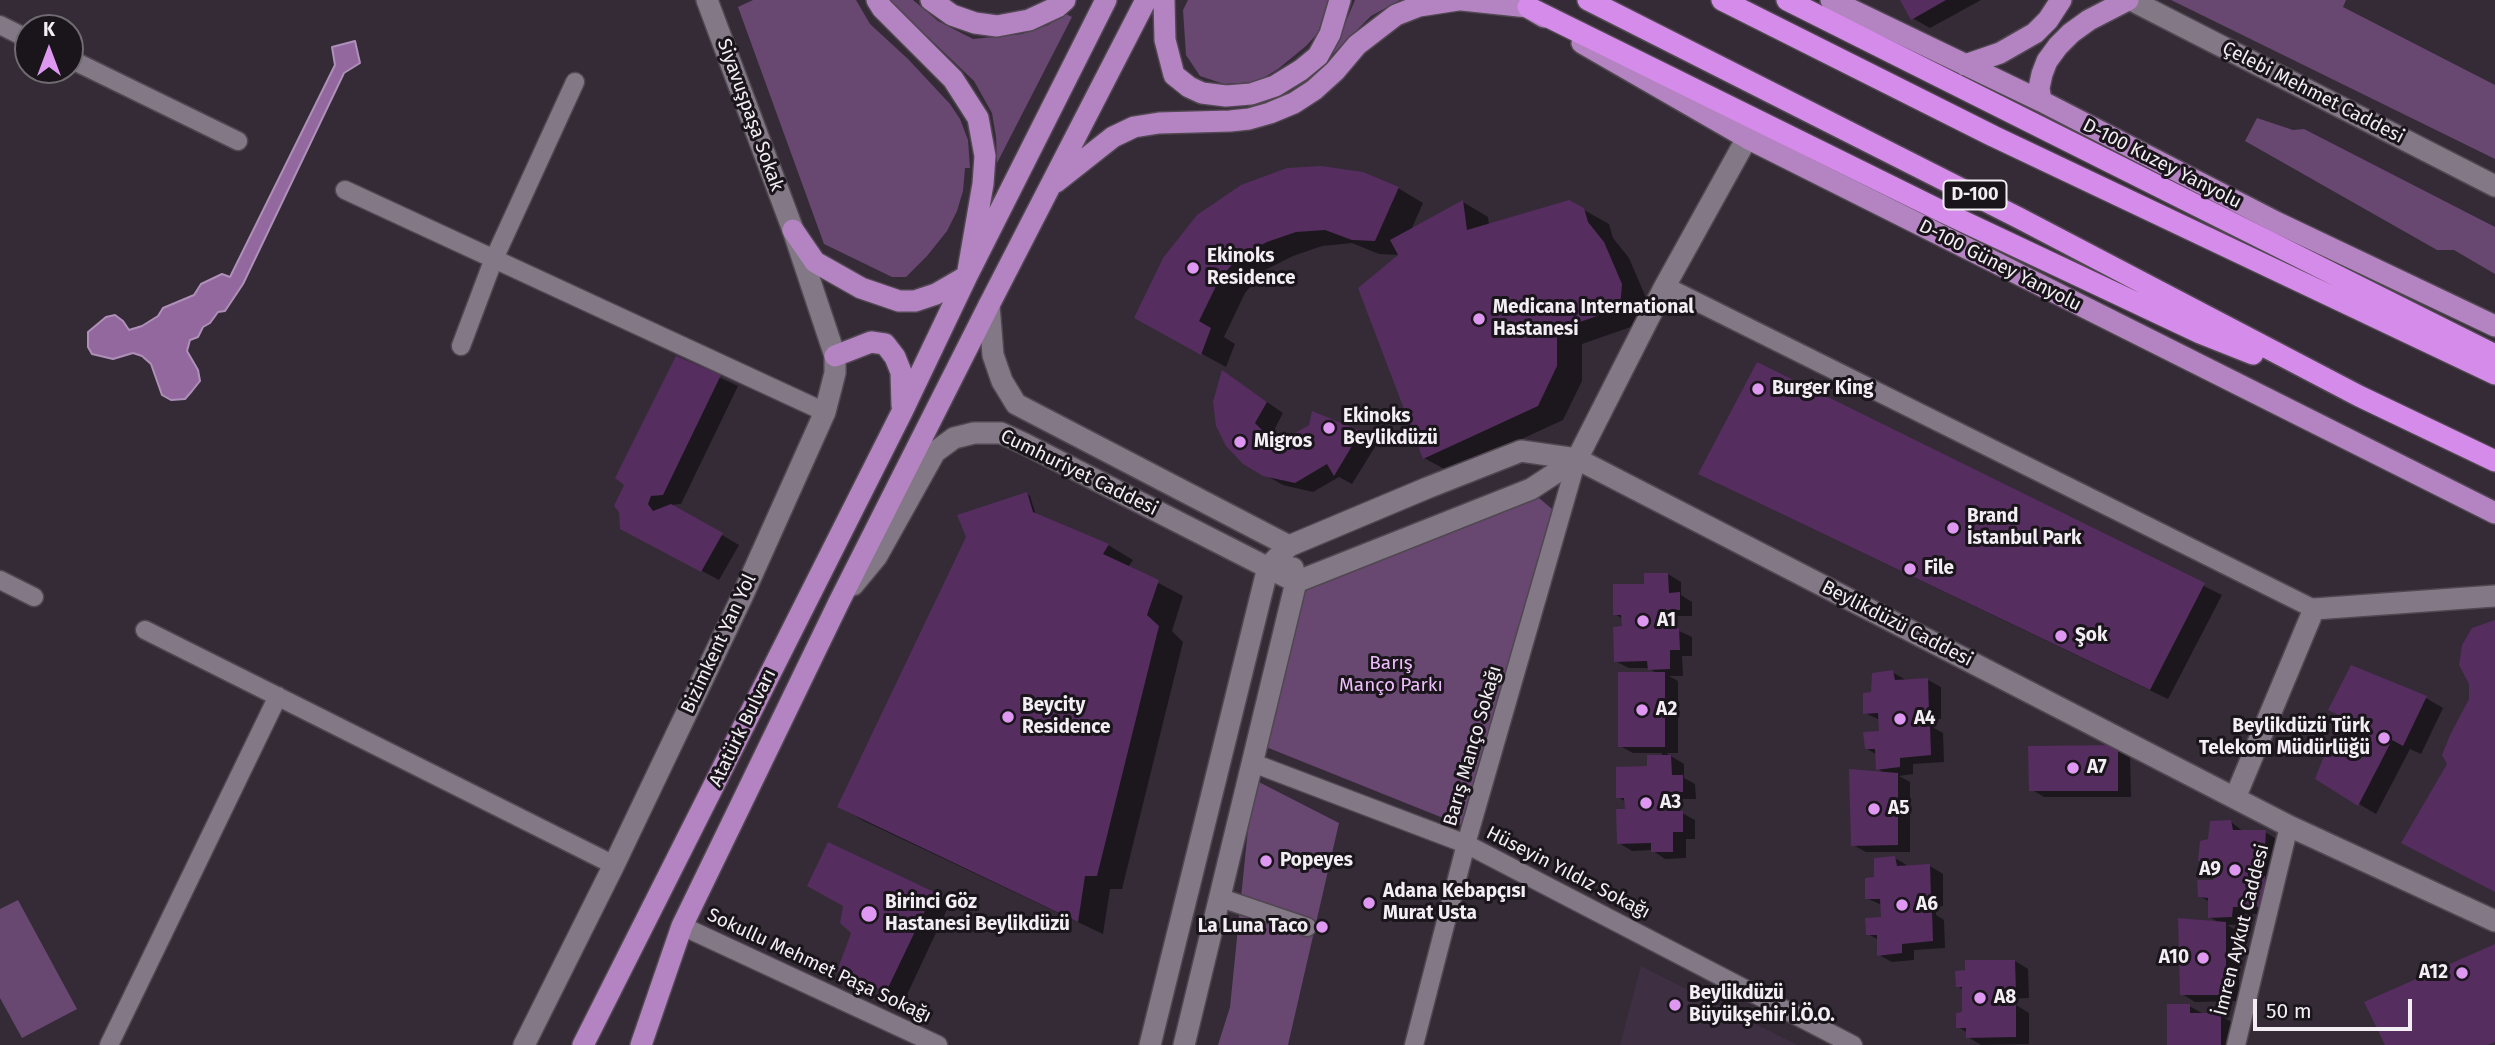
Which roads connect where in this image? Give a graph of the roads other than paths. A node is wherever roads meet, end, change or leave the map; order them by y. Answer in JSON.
{"nodes":[{"id":1,"x":707,"y":0,"type":"edge"},
{"id":2,"x":877,"y":0,"type":"edge"},
{"id":3,"x":931,"y":0,"type":"edge"},
{"id":4,"x":1065,"y":0,"type":"edge"},
{"id":5,"x":1106,"y":0,"type":"edge"},
{"id":6,"x":1146,"y":0,"type":"edge"},
{"id":7,"x":1164,"y":0,"type":"edge"},
{"id":8,"x":1340,"y":0,"type":"edge"},
{"id":9,"x":1460,"y":0,"type":"edge"},
{"id":10,"x":1588,"y":0,"type":"edge"},
{"id":11,"x":1722,"y":0,"type":"edge"},
{"id":12,"x":1787,"y":0,"type":"edge"},
{"id":13,"x":1830,"y":0,"type":"edge"},
{"id":14,"x":2062,"y":0,"type":"edge"},
{"id":15,"x":2130,"y":0,"type":"edge"},
{"id":16,"x":1521,"y":3,"type":"edge"},
{"id":17,"x":1965,"y":65,"type":"junction"},
{"id":18,"x":84,"y":66,"type":"edge"},
{"id":19,"x":575,"y":82,"type":"dead end"},
{"id":20,"x":2040,"y":101,"type":"junction"},
{"id":21,"x":1746,"y":138,"type":"junction"},
{"id":22,"x":238,"y":142,"type":"dead end"},
{"id":23,"x":2495,"y":186,"type":"edge"},
{"id":24,"x":1049,"y":188,"type":"junction"},
{"id":25,"x":345,"y":190,"type":"dead end"},
{"id":26,"x":793,"y":230,"type":"junction"},
{"id":27,"x":493,"y":261,"type":"junction"},
{"id":28,"x":967,"y":276,"type":"junction"},
{"id":29,"x":1665,"y":286,"type":"junction"},
{"id":30,"x":989,"y":304,"type":"junction"},
{"id":31,"x":2495,"y":326,"type":"edge"},
{"id":32,"x":461,"y":346,"type":"dead end"},
{"id":33,"x":2495,"y":355,"type":"edge"},
{"id":34,"x":835,"y":356,"type":"junction"},
{"id":35,"x":2495,"y":374,"type":"edge"},
{"id":36,"x":2359,"y":396,"type":"junction"},
{"id":37,"x":825,"y":412,"type":"junction"},
{"id":38,"x":902,"y":412,"type":"junction"},
{"id":39,"x":1577,"y":460,"type":"junction"},
{"id":40,"x":2495,"y":461,"type":"edge"},
{"id":41,"x":2495,"y":513,"type":"edge"},
{"id":42,"x":1289,"y":546,"type":"junction"},
{"id":43,"x":1268,"y":567,"type":"junction"},
{"id":44,"x":0,"y":580,"type":"edge"},
{"id":45,"x":1296,"y":582,"type":"junction"},
{"id":46,"x":2495,"y":596,"type":"edge"},
{"id":47,"x":34,"y":597,"type":"dead end"},
{"id":48,"x":839,"y":602,"type":"junction"},
{"id":49,"x":2314,"y":609,"type":"junction"},
{"id":50,"x":145,"y":630,"type":"dead end"},
{"id":51,"x":278,"y":696,"type":"junction"},
{"id":52,"x":1221,"y":752,"type":"junction"},
{"id":53,"x":1253,"y":763,"type":"junction"},
{"id":54,"x":2235,"y":798,"type":"junction"},
{"id":55,"x":2289,"y":826,"type":"junction"},
{"id":56,"x":1466,"y":844,"type":"junction"},
{"id":57,"x":614,"y":865,"type":"junction"},
{"id":58,"x":1221,"y":898,"type":"junction"},
{"id":59,"x":2495,"y":921,"type":"edge"},
{"id":60,"x":682,"y":926,"type":"junction"},
{"id":61,"x":1307,"y":928,"type":"dead end"},
{"id":62,"x":109,"y":1045,"type":"edge"},
{"id":63,"x":524,"y":1045,"type":"edge"},
{"id":64,"x":583,"y":1045,"type":"edge"},
{"id":65,"x":642,"y":1045,"type":"edge"},
{"id":66,"x":938,"y":1045,"type":"edge"},
{"id":67,"x":1150,"y":1045,"type":"edge"},
{"id":68,"x":1184,"y":1045,"type":"edge"},
{"id":69,"x":1414,"y":1045,"type":"edge"},
{"id":70,"x":1853,"y":1045,"type":"edge"},
{"id":71,"x":2236,"y":1045,"type":"edge"}],
"edges":[{"from":1,"to":26,"type":"main road","name":"Siyavuşpaşa Sokak"},
{"from":2,"to":28,"type":"main road"},
{"from":3,"to":4,"type":"main road"},
{"from":5,"to":28,"type":"main road"},
{"from":6,"to":24,"type":"main road","name":"Atatürk Bulvarı"},
{"from":7,"to":8,"type":"main road"},
{"from":9,"to":16,"type":"main road"},
{"from":9,"to":24,"type":"main road"},
{"from":10,"to":36,"type":"highway","number":"D-100"},
{"from":11,"to":35,"type":"highway"},
{"from":12,"to":33,"type":"highway"},
{"from":13,"to":17,"type":"main road","name":"D-100 Kuzey Yanyolu"},
{"from":14,"to":17,"type":"main road"},
{"from":15,"to":20,"type":"main road"},
{"from":15,"to":23,"type":"main road","name":"Çelebi Mehmet Caddesi"},
{"from":16,"to":21,"type":"main road","name":"D-100 Güney Yanyolu"},
{"from":16,"to":36,"type":"highway"},
{"from":17,"to":20,"type":"main road","name":"D-100 Kuzey Yanyolu"},
{"from":18,"to":22,"type":"street"},
{"from":19,"to":27,"type":"street"},
{"from":20,"to":31,"type":"main road","name":"D-100 Kuzey Yanyolu"},
{"from":21,"to":29,"type":"main road"},
{"from":21,"to":41,"type":"main road","name":"D-100 Güney Yanyolu"},
{"from":24,"to":30,"type":"main road","name":"Atatürk Bulvarı"},
{"from":25,"to":27,"type":"street"},
{"from":26,"to":28,"type":"main road"},
{"from":26,"to":34,"type":"main road","name":"Bizimkent Yan Yol"},
{"from":27,"to":32,"type":"street"},
{"from":27,"to":37,"type":"street"},
{"from":28,"to":38,"type":"main road","name":"Atatürk Bulvarı"},
{"from":29,"to":39,"type":"main road"},
{"from":29,"to":49,"type":"street"},
{"from":30,"to":42,"type":"main road","name":"Cumhuriyet Caddesi"},
{"from":30,"to":48,"type":"main road","name":"Atatürk Bulvarı"},
{"from":34,"to":37,"type":"main road","name":"Bizimkent Yan Yol"},
{"from":34,"to":38,"type":"main road"},
{"from":36,"to":40,"type":"highway","number":"D-100"},
{"from":37,"to":57,"type":"main road","name":"Bizimkent Yan Yol"},
{"from":38,"to":64,"type":"main road","name":"Atatürk Bulvarı"},
{"from":39,"to":42,"type":"main road","name":"Beylikdüzü Caddesi"},
{"from":39,"to":45,"type":"main road"},
{"from":39,"to":54,"type":"main road","name":"Beylikdüzü Caddesi"},
{"from":39,"to":56,"type":"street","name":"Barış Manço Sokağı"},
{"from":42,"to":43,"type":"main road"},
{"from":42,"to":45,"type":"main road"},
{"from":43,"to":45,"type":"main road","name":"Cumhuriyet Caddesi"},
{"from":43,"to":48,"type":"main road","name":"Cumhuriyet Caddesi"},
{"from":43,"to":52,"type":"main road"},
{"from":44,"to":47,"type":"street"},
{"from":45,"to":53,"type":"main road"},
{"from":46,"to":49,"type":"main road"},
{"from":48,"to":60,"type":"main road","name":"Atatürk Bulvarı"},
{"from":49,"to":54,"type":"main road"},
{"from":50,"to":51,"type":"street"},
{"from":51,"to":57,"type":"street"},
{"from":51,"to":62,"type":"street"},
{"from":52,"to":53,"type":"main road"},
{"from":52,"to":67,"type":"main road"},
{"from":53,"to":56,"type":"street","name":"Hüseyin Yıldız Sokağı"},
{"from":53,"to":58,"type":"main road"},
{"from":54,"to":55,"type":"main road","name":"Beylikdüzü Caddesi"},
{"from":55,"to":59,"type":"main road","name":"Beylikdüzü Caddesi"},
{"from":55,"to":71,"type":"street","name":"İmren Aykut Caddesi"},
{"from":56,"to":69,"type":"street","name":"Barış Manço Sokağı"},
{"from":56,"to":70,"type":"street","name":"Hüseyin Yıldız Sokağı"},
{"from":57,"to":63,"type":"main road","name":"Bizimkent Yan Yol"},
{"from":58,"to":61,"type":"street"},
{"from":58,"to":68,"type":"main road"},
{"from":60,"to":65,"type":"main road","name":"Atatürk Bulvarı"},
{"from":60,"to":66,"type":"street","name":"Sokullu Mehmet Paşa Sokağı"}]}
